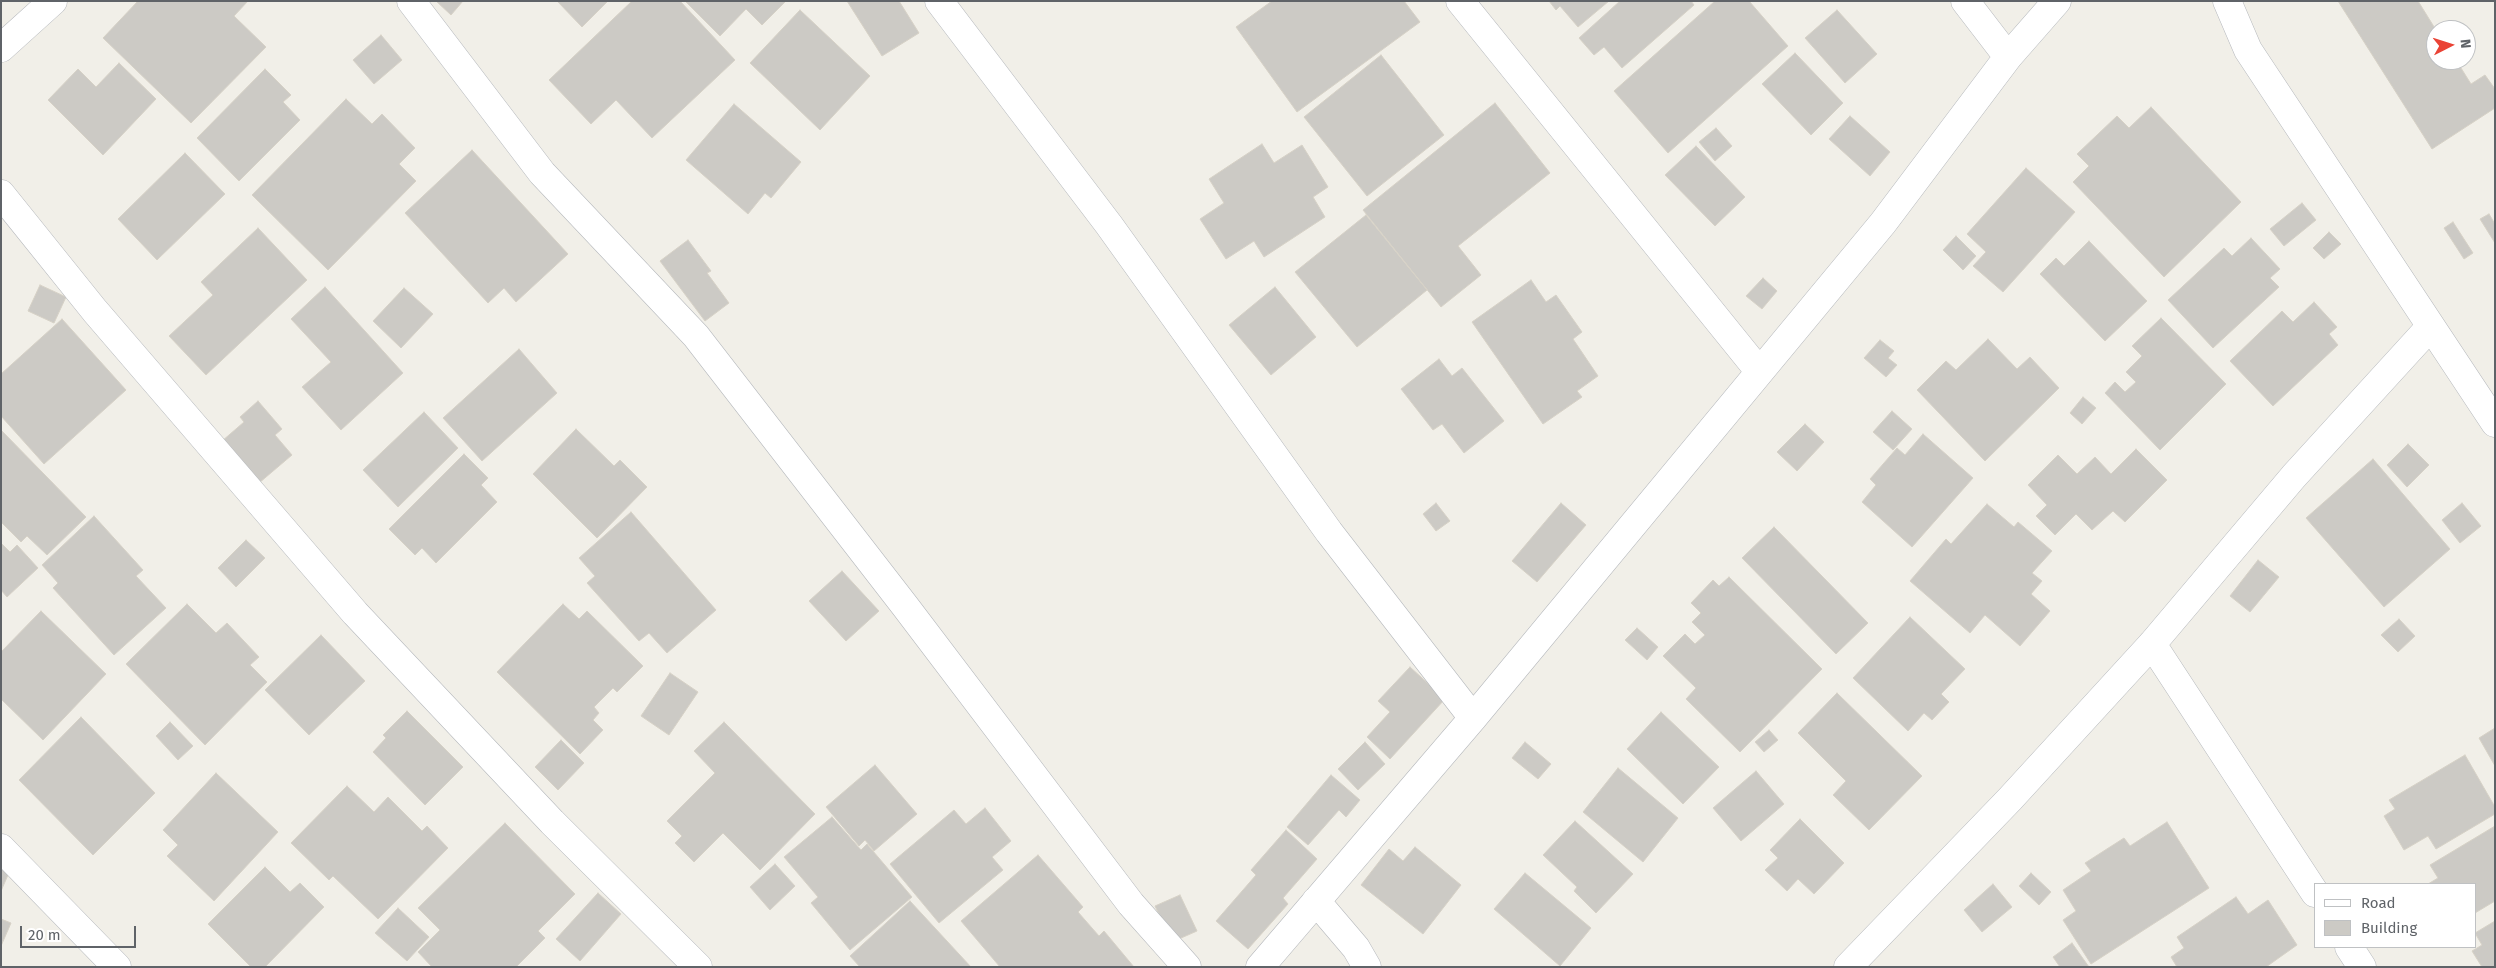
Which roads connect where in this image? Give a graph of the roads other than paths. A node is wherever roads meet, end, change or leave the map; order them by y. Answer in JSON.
{"nodes":[{"id":1,"x":53,"y":1,"type":"edge"},
{"id":2,"x":411,"y":1,"type":"edge"},
{"id":3,"x":939,"y":1,"type":"edge"},
{"id":4,"x":1460,"y":1,"type":"edge"},
{"id":5,"x":1965,"y":1,"type":"edge"},
{"id":6,"x":2057,"y":1,"type":"edge"},
{"id":7,"x":2227,"y":1,"type":"edge"},
{"id":8,"x":1,"y":48,"type":"edge"},
{"id":9,"x":2008,"y":57,"type":"junction"},
{"id":10,"x":1,"y":194,"type":"edge"},
{"id":11,"x":2430,"y":327,"type":"junction"},
{"id":12,"x":1759,"y":371,"type":"junction"},
{"id":13,"x":2492,"y":416,"type":"edge"},
{"id":14,"x":2152,"y":644,"type":"junction"},
{"id":15,"x":1473,"y":718,"type":"junction"},
{"id":16,"x":1,"y":848,"type":"edge"},
{"id":17,"x":2314,"y":891,"type":"edge"},
{"id":18,"x":1316,"y":901,"type":"junction"},
{"id":19,"x":2350,"y":948,"type":"edge"},
{"id":20,"x":116,"y":967,"type":"edge"},
{"id":21,"x":698,"y":967,"type":"edge"},
{"id":22,"x":1187,"y":967,"type":"edge"},
{"id":23,"x":1260,"y":967,"type":"edge"},
{"id":24,"x":1367,"y":967,"type":"edge"},
{"id":25,"x":1848,"y":967,"type":"edge"},
{"id":26,"x":2362,"y":967,"type":"edge"}],
"edges":[{"from":1,"to":8,"type":"street"},
{"from":2,"to":22,"type":"street"},
{"from":3,"to":15,"type":"street"},
{"from":4,"to":12,"type":"street"},
{"from":5,"to":9,"type":"street"},
{"from":6,"to":9,"type":"street"},
{"from":7,"to":11,"type":"street"},
{"from":9,"to":12,"type":"street"},
{"from":10,"to":21,"type":"street"},
{"from":11,"to":13,"type":"street"},
{"from":11,"to":14,"type":"street"},
{"from":12,"to":15,"type":"street"},
{"from":14,"to":17,"type":"street"},
{"from":14,"to":25,"type":"street"},
{"from":15,"to":18,"type":"street"},
{"from":16,"to":20,"type":"street"},
{"from":18,"to":23,"type":"street"},
{"from":18,"to":24,"type":"street"},
{"from":19,"to":26,"type":"street"}]}
